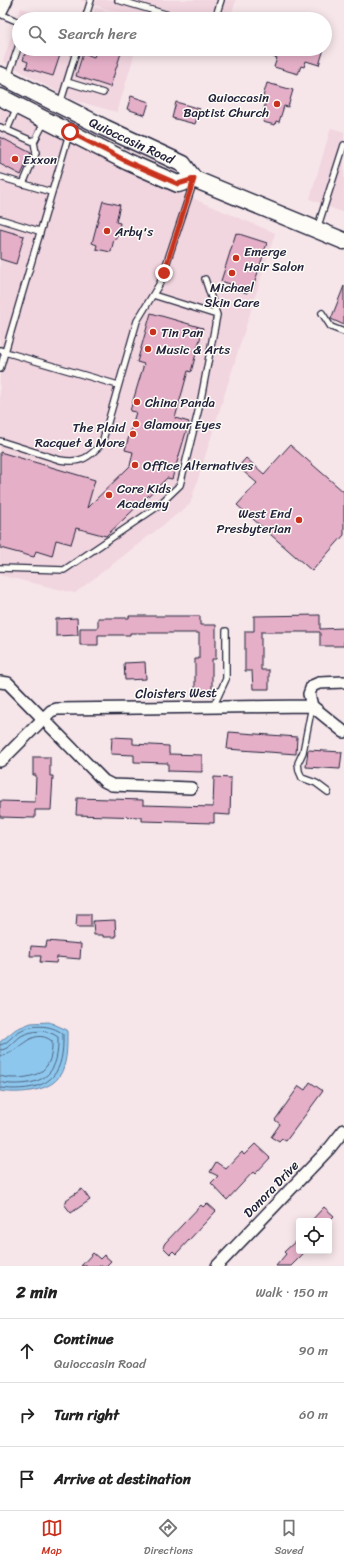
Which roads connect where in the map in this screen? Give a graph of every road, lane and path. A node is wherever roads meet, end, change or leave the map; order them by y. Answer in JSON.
{"nodes":[{"id":1,"x":5,"y":0,"type":"edge"},
{"id":2,"x":91,"y":0,"type":"edge"},
{"id":3,"x":118,"y":0,"type":"edge"},
{"id":4,"x":221,"y":0,"type":"edge"},
{"id":5,"x":0,"y":10,"type":"edge"},
{"id":6,"x":87,"y":12,"type":"edge"},
{"id":7,"x":158,"y":12,"type":"edge"},
{"id":8,"x":217,"y":12,"type":"edge"},
{"id":9,"x":0,"y":14,"type":"edge"},
{"id":10,"x":12,"y":19,"type":"edge"},
{"id":11,"x":14,"y":56,"type":"edge"},
{"id":12,"x":75,"y":56,"type":"edge"},
{"id":13,"x":4,"y":77,"type":"edge"},
{"id":14,"x":67,"y":82,"type":"junction"},
{"id":15,"x":103,"y":93,"type":"dead end"},
{"id":16,"x":0,"y":97,"type":"edge"},
{"id":17,"x":18,"y":106,"type":"junction"},
{"id":18,"x":60,"y":106,"type":"junction"},
{"id":19,"x":46,"y":120,"type":"junction"},
{"id":20,"x":0,"y":128,"type":"edge"},
{"id":21,"x":7,"y":130,"type":"junction"},
{"id":22,"x":70,"y":132,"type":"junction"},
{"id":23,"x":34,"y":142,"type":"junction"},
{"id":24,"x":344,"y":146,"type":"edge"},
{"id":25,"x":0,"y":176,"type":"edge"},
{"id":26,"x":194,"y":179,"type":"junction"},
{"id":27,"x":23,"y":184,"type":"junction"},
{"id":28,"x":51,"y":192,"type":"junction"},
{"id":29,"x":0,"y":219,"type":"edge"},
{"id":30,"x":317,"y":230,"type":"junction"},
{"id":31,"x":40,"y":231,"type":"junction"},
{"id":32,"x":344,"y":241,"type":"edge"},
{"id":33,"x":205,"y":279,"type":"dead end"},
{"id":34,"x":153,"y":295,"type":"junction"},
{"id":35,"x":322,"y":313,"type":"dead end"},
{"id":36,"x":217,"y":315,"type":"junction"},
{"id":37,"x":344,"y":332,"type":"edge"},
{"id":38,"x":2,"y":351,"type":"edge"},
{"id":39,"x":0,"y":369,"type":"edge"},
{"id":40,"x":118,"y":385,"type":"junction"},
{"id":41,"x":0,"y":441,"type":"edge"},
{"id":42,"x":0,"y":568,"type":"edge"},
{"id":43,"x":226,"y":631,"type":"dead end"},
{"id":44,"x":0,"y":682,"type":"edge"},
{"id":45,"x":344,"y":682,"type":"edge"},
{"id":46,"x":312,"y":706,"type":"junction"},
{"id":47,"x":213,"y":707,"type":"junction"},
{"id":48,"x":44,"y":718,"type":"junction"},
{"id":49,"x":344,"y":732,"type":"edge"},
{"id":50,"x":0,"y":760,"type":"edge"},
{"id":51,"x":191,"y":788,"type":"dead end"},
{"id":52,"x":328,"y":792,"type":"dead end"},
{"id":53,"x":344,"y":1130,"type":"edge"},
{"id":54,"x":217,"y":1266,"type":"edge"}],
"edges":[{"from":1,"to":5,"type":"street"},
{"from":2,"to":6,"type":"lane"},
{"from":3,"to":7,"type":"lane"},
{"from":4,"to":8,"type":"lane"},
{"from":9,"to":10,"type":"lane"},
{"from":11,"to":13,"type":"lane"},
{"from":12,"to":14,"type":"lane"},
{"from":13,"to":18,"type":"main road","name":"Quioccasin Road"},
{"from":14,"to":15,"type":"lane"},
{"from":14,"to":18,"type":"lane"},
{"from":16,"to":17,"type":"main road","name":"Quioccasin Road"},
{"from":17,"to":19,"type":"main road","name":"Quioccasin Road"},
{"from":17,"to":21,"type":"lane"},
{"from":18,"to":26,"type":"main road","name":"Quioccasin Road"},
{"from":19,"to":22,"type":"main road","name":"Quioccasin Road"},
{"from":19,"to":23,"type":"lane"},
{"from":20,"to":21,"type":"lane"},
{"from":21,"to":23,"type":"lane"},
{"from":22,"to":26,"type":"main road","name":"Quioccasin Road"},
{"from":22,"to":28,"type":"lane"},
{"from":23,"to":27,"type":"lane"},
{"from":24,"to":30,"type":"lane"},
{"from":25,"to":27,"type":"lane"},
{"from":26,"to":30,"type":"main road","name":"Quioccasin Road"},
{"from":26,"to":34,"type":"lane"},
{"from":27,"to":28,"type":"lane"},
{"from":28,"to":31,"type":"lane"},
{"from":29,"to":31,"type":"lane"},
{"from":30,"to":32,"type":"main road","name":"Quioccasin Road"},
{"from":31,"to":38,"type":"lane"},
{"from":33,"to":36,"type":"lane"},
{"from":34,"to":36,"type":"lane"},
{"from":34,"to":40,"type":"lane"},
{"from":35,"to":37,"type":"lane"},
{"from":36,"to":42,"type":"lane"},
{"from":38,"to":39,"type":"lane"},
{"from":38,"to":40,"type":"lane"},
{"from":40,"to":41,"type":"lane"},
{"from":43,"to":47,"type":"lane"},
{"from":44,"to":48,"type":"street"},
{"from":45,"to":46,"type":"street"},
{"from":46,"to":47,"type":"street","name":"Cloisters West"},
{"from":46,"to":49,"type":"street"},
{"from":46,"to":52,"type":"lane"},
{"from":47,"to":48,"type":"street","name":"Cloisters West"},
{"from":48,"to":50,"type":"street","name":"Cloisters West"},
{"from":48,"to":51,"type":"street"},
{"from":53,"to":54,"type":"street","name":"Donora Drive"}]}
